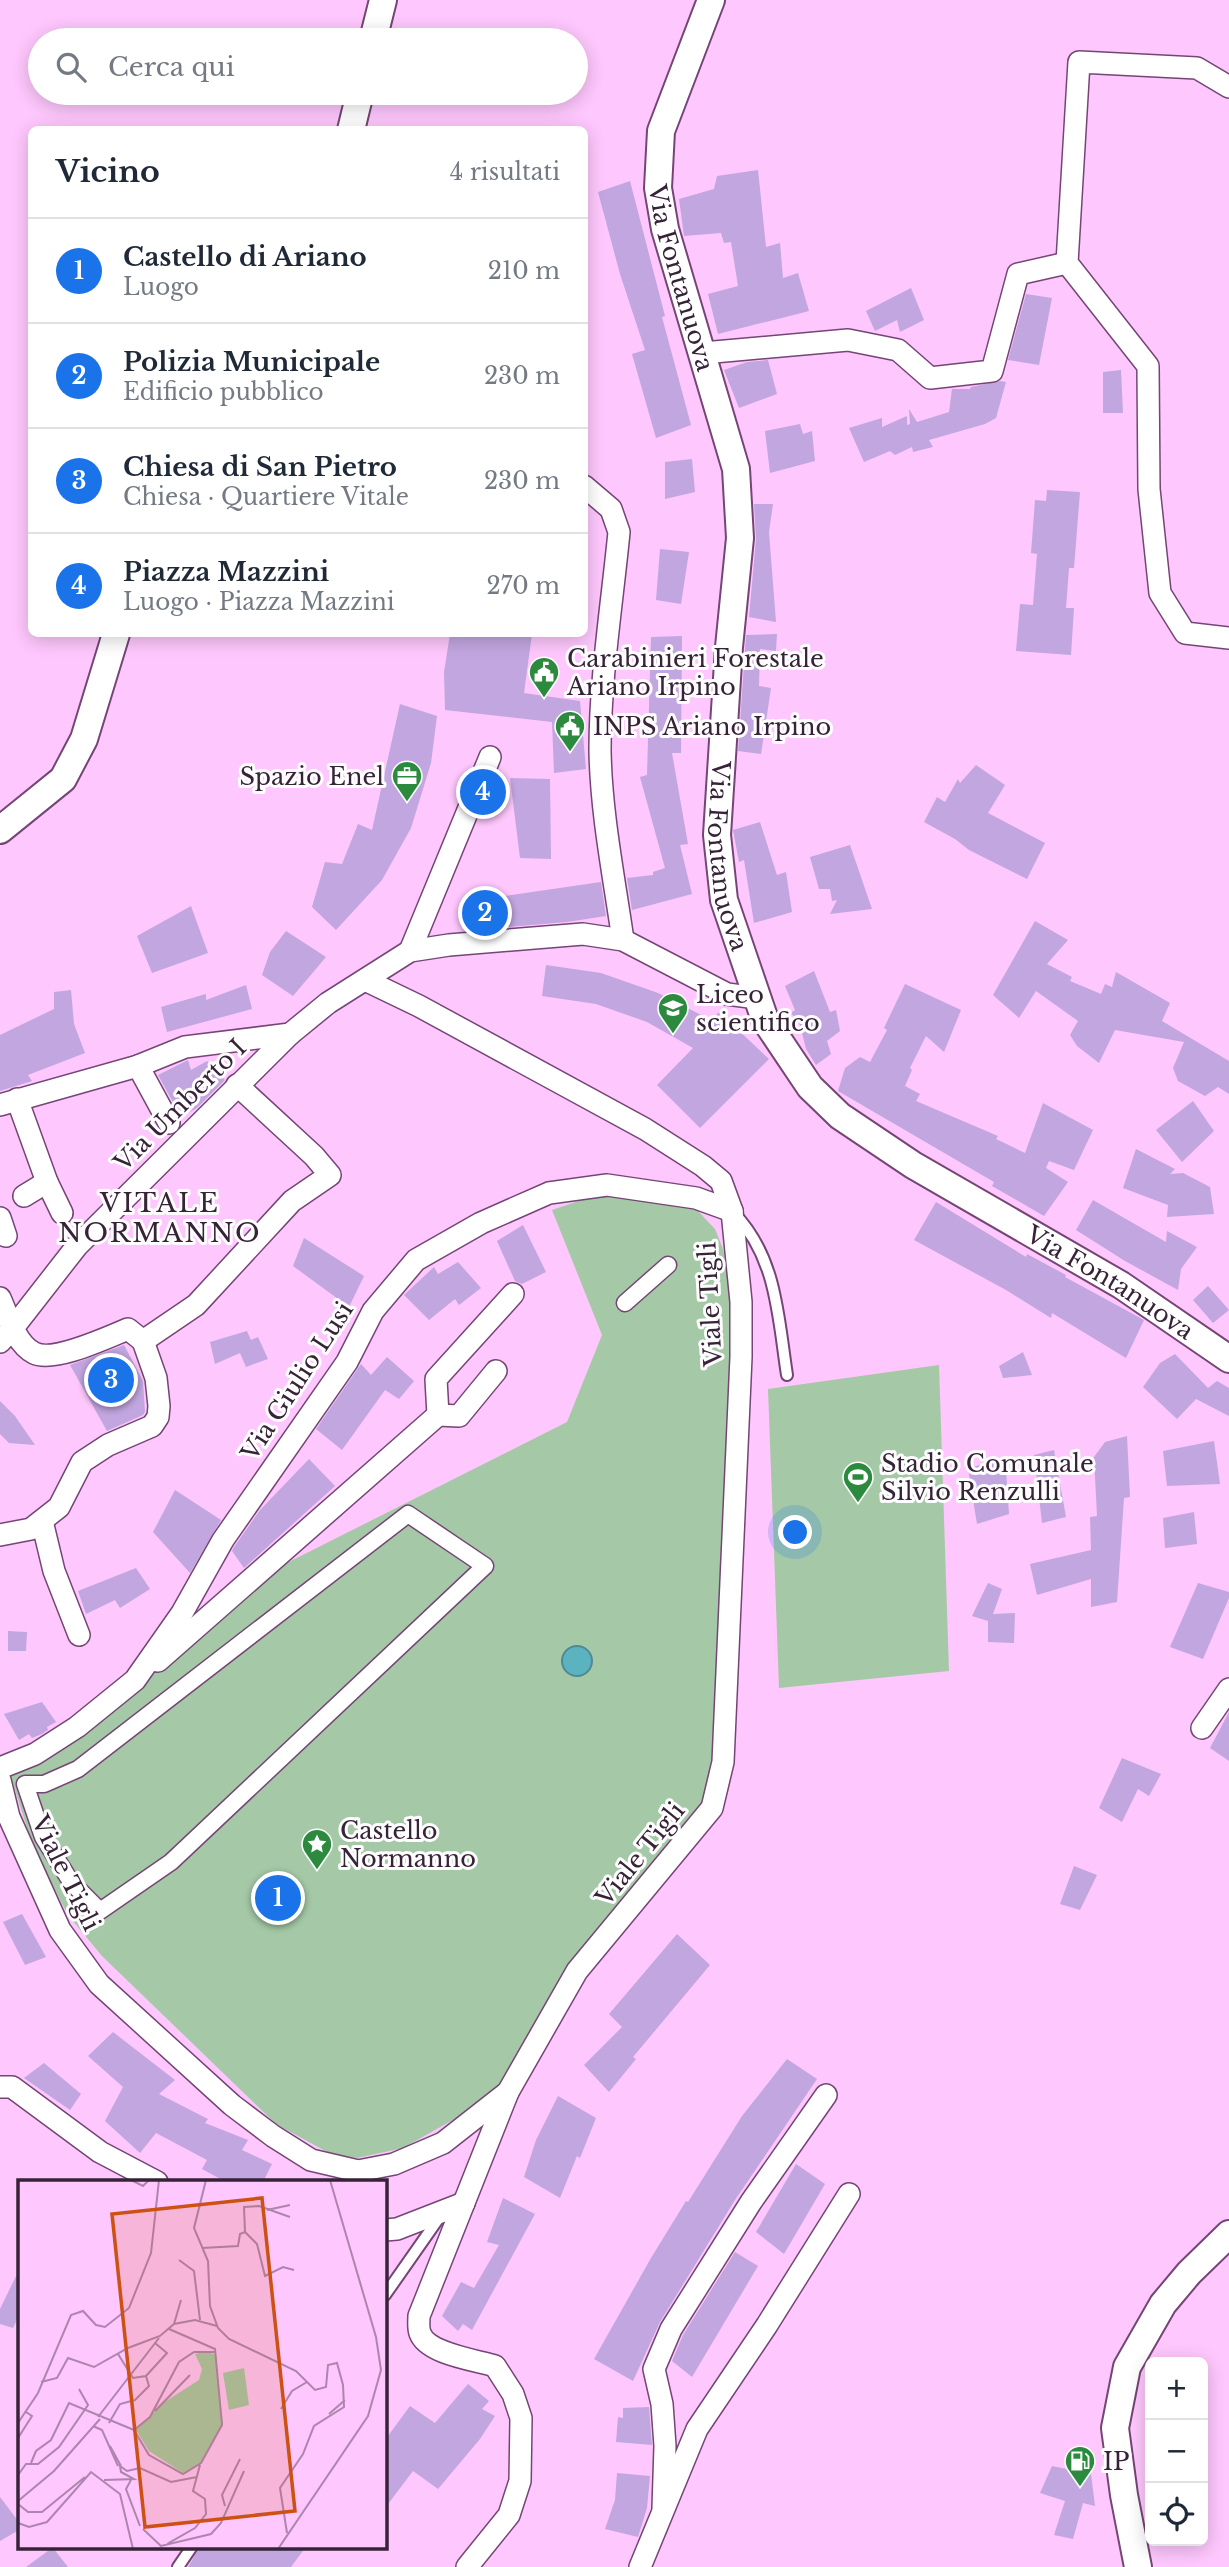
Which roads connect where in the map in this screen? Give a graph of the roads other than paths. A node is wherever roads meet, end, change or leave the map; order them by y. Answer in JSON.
{"nodes":[{"id":1,"x":383,"y":0,"type":"edge"},
{"id":2,"x":711,"y":0,"type":"edge"},
{"id":3,"x":376,"y":28,"type":"edge"},
{"id":4,"x":1229,"y":87,"type":"edge"},
{"id":5,"x":357,"y":105,"type":"edge"},
{"id":6,"x":352,"y":126,"type":"edge"},
{"id":7,"x":1067,"y":263,"type":"junction"},
{"id":8,"x":703,"y":353,"type":"junction"},
{"id":9,"x":588,"y":489,"type":"edge"},
{"id":10,"x":116,"y":637,"type":"edge"},
{"id":11,"x":1229,"y":638,"type":"edge"},
{"id":12,"x":490,"y":758,"type":"dead end"},
{"id":13,"x":0,"y":830,"type":"edge"},
{"id":14,"x":623,"y":940,"type":"junction"},
{"id":15,"x":410,"y":951,"type":"junction"},
{"id":16,"x":365,"y":980,"type":"junction"},
{"id":17,"x":757,"y":998,"type":"junction"},
{"id":18,"x":290,"y":1034,"type":"junction"},
{"id":19,"x":138,"y":1066,"type":"junction"},
{"id":20,"x":237,"y":1086,"type":"junction"},
{"id":21,"x":8,"y":1102,"type":"edge"},
{"id":22,"x":169,"y":1123,"type":"dead end"},
{"id":23,"x":47,"y":1182,"type":"junction"},
{"id":24,"x":24,"y":1196,"type":"dead end"},
{"id":25,"x":732,"y":1211,"type":"junction"},
{"id":26,"x":62,"y":1213,"type":"dead end"},
{"id":27,"x":668,"y":1265,"type":"dead end"},
{"id":28,"x":513,"y":1294,"type":"dead end"},
{"id":29,"x":0,"y":1298,"type":"edge"},
{"id":30,"x":625,"y":1303,"type":"dead end"},
{"id":31,"x":7,"y":1335,"type":"edge"},
{"id":32,"x":143,"y":1341,"type":"junction"},
{"id":33,"x":1229,"y":1359,"type":"edge"},
{"id":34,"x":496,"y":1371,"type":"dead end"},
{"id":35,"x":787,"y":1375,"type":"dead end"},
{"id":36,"x":438,"y":1415,"type":"junction"},
{"id":37,"x":42,"y":1521,"type":"junction"},
{"id":38,"x":0,"y":1535,"type":"edge"},
{"id":39,"x":79,"y":1635,"type":"dead end"},
{"id":40,"x":135,"y":1680,"type":"junction"},
{"id":41,"x":1229,"y":1689,"type":"edge"},
{"id":42,"x":1202,"y":1728,"type":"dead end"},
{"id":43,"x":0,"y":1768,"type":"edge"},
{"id":44,"x":0,"y":1780,"type":"edge"},
{"id":45,"x":25,"y":1784,"type":"joint"},
{"id":46,"x":0,"y":2087,"type":"edge"},
{"id":47,"x":508,"y":2092,"type":"junction"},
{"id":48,"x":827,"y":2095,"type":"dead end"},
{"id":49,"x":153,"y":2180,"type":"edge"},
{"id":50,"x":849,"y":2194,"type":"dead end"},
{"id":51,"x":464,"y":2203,"type":"junction"},
{"id":52,"x":442,"y":2212,"type":"junction"},
{"id":53,"x":387,"y":2230,"type":"edge"},
{"id":54,"x":1229,"y":2234,"type":"edge"},
{"id":55,"x":387,"y":2292,"type":"edge"},
{"id":56,"x":663,"y":2508,"type":"junction"},
{"id":57,"x":190,"y":2550,"type":"edge"},
{"id":58,"x":178,"y":2567,"type":"edge"},
{"id":59,"x":467,"y":2567,"type":"edge"},
{"id":60,"x":640,"y":2567,"type":"edge"},
{"id":61,"x":1138,"y":2567,"type":"edge"}],
"edges":[{"from":1,"to":3,"type":"street"},
{"from":2,"to":8,"type":"street","name":"Via Fontanuova"},
{"from":4,"to":7,"type":"street"},
{"from":5,"to":6,"type":"street"},
{"from":7,"to":8,"type":"street"},
{"from":7,"to":11,"type":"street"},
{"from":8,"to":17,"type":"street","name":"Via Fontanuova"},
{"from":9,"to":14,"type":"street"},
{"from":10,"to":13,"type":"street"},
{"from":12,"to":15,"type":"street"},
{"from":14,"to":15,"type":"street"},
{"from":14,"to":17,"type":"street"},
{"from":15,"to":16,"type":"street","name":"Via Umberto I"},
{"from":16,"to":18,"type":"street","name":"Via Umberto I"},
{"from":16,"to":25,"type":"street","name":"Viale Tigli"},
{"from":17,"to":33,"type":"street","name":"Via Fontanuova"},
{"from":18,"to":19,"type":"street"},
{"from":18,"to":20,"type":"street","name":"Via Umberto I"},
{"from":19,"to":21,"type":"street"},
{"from":19,"to":22,"type":"street"},
{"from":20,"to":31,"type":"street","name":"Via Umberto I"},
{"from":20,"to":32,"type":"street"},
{"from":21,"to":23,"type":"street"},
{"from":23,"to":24,"type":"street"},
{"from":23,"to":26,"type":"street"},
{"from":25,"to":35,"type":"lane"},
{"from":25,"to":40,"type":"street","name":"Via Giulio Lusi"},
{"from":25,"to":47,"type":"street","name":"Viale Tigli"},
{"from":27,"to":30,"type":"street"},
{"from":28,"to":36,"type":"street"},
{"from":29,"to":31,"type":"street"},
{"from":31,"to":32,"type":"street"},
{"from":32,"to":37,"type":"street"},
{"from":34,"to":36,"type":"street"},
{"from":36,"to":40,"type":"street"},
{"from":37,"to":38,"type":"street"},
{"from":37,"to":39,"type":"street"},
{"from":40,"to":43,"type":"street","name":"Via Giulio Lusi"},
{"from":41,"to":42,"type":"street"},
{"from":44,"to":47,"type":"street","name":"Viale Tigli"},
{"from":45,"to":45,"type":"street"},
{"from":46,"to":49,"type":"street"},
{"from":47,"to":51,"type":"street"},
{"from":48,"to":56,"type":"street"},
{"from":50,"to":56,"type":"street"},
{"from":51,"to":52,"type":"street"},
{"from":51,"to":59,"type":"street"},
{"from":52,"to":53,"type":"street"},
{"from":52,"to":55,"type":"lane"},
{"from":54,"to":61,"type":"street"},
{"from":56,"to":60,"type":"street"},
{"from":57,"to":58,"type":"lane"}]}
